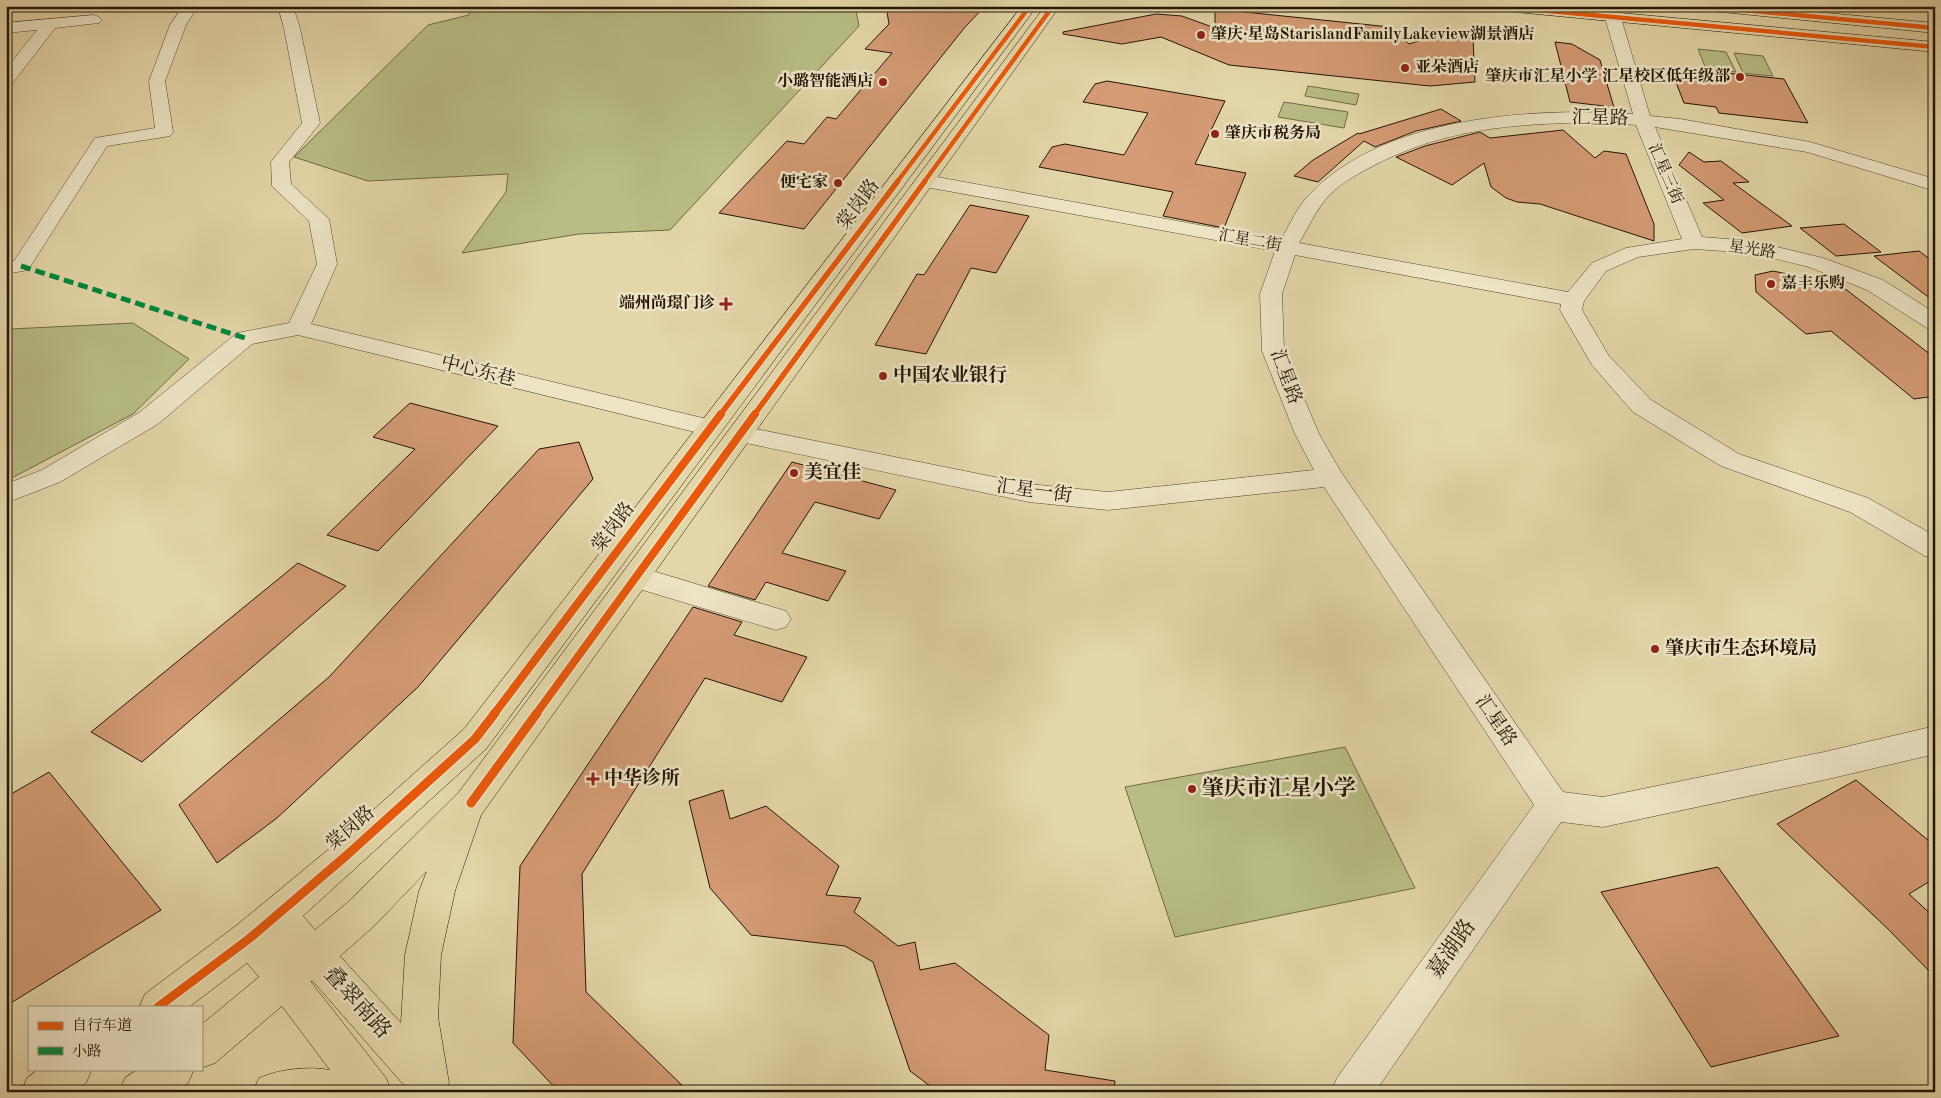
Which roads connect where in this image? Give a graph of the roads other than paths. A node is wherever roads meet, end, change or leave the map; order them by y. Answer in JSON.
{"nodes":[{"id":1,"x":191,"y":6,"type":"edge"},
{"id":2,"x":285,"y":6,"type":"edge"},
{"id":3,"x":1030,"y":6,"type":"edge"},
{"id":4,"x":1054,"y":6,"type":"edge"},
{"id":5,"x":1494,"y":6,"type":"edge"},
{"id":6,"x":1701,"y":6,"type":"edge"},
{"id":7,"x":1613,"y":18,"type":"junction"},
{"id":8,"x":94,"y":20,"type":"dead end"},
{"id":9,"x":50,"y":24,"type":"junction"},
{"id":10,"x":6,"y":28,"type":"edge"},
{"id":11,"x":1935,"y":28,"type":"edge"},
{"id":12,"x":1935,"y":48,"type":"edge"},
{"id":13,"x":6,"y":80,"type":"edge"},
{"id":14,"x":969,"y":104,"type":"junction"},
{"id":15,"x":1643,"y":120,"type":"junction"},
{"id":16,"x":926,"y":181,"type":"junction"},
{"id":17,"x":1935,"y":185,"type":"edge"},
{"id":18,"x":1694,"y":242,"type":"junction"},
{"id":19,"x":1287,"y":247,"type":"junction"},
{"id":20,"x":6,"y":268,"type":"edge"},
{"id":21,"x":1574,"y":300,"type":"junction"},
{"id":22,"x":1935,"y":323,"type":"edge"},
{"id":23,"x":298,"y":328,"type":"junction"},
{"id":24,"x":710,"y":428,"type":"junction"},
{"id":25,"x":741,"y":434,"type":"junction"},
{"id":26,"x":1331,"y":477,"type":"junction"},
{"id":27,"x":6,"y":494,"type":"edge"},
{"id":28,"x":1935,"y":549,"type":"edge"},
{"id":29,"x":636,"y":577,"type":"junction"},
{"id":30,"x":776,"y":618,"type":"dead end"},
{"id":31,"x":475,"y":740,"type":"junction"},
{"id":32,"x":1935,"y":740,"type":"edge"},
{"id":33,"x":506,"y":756,"type":"junction"},
{"id":34,"x":472,"y":803,"type":"junction"},
{"id":35,"x":1552,"y":806,"type":"junction"},
{"id":36,"x":277,"y":914,"type":"junction"},
{"id":37,"x":250,"y":938,"type":"junction"},
{"id":38,"x":314,"y":954,"type":"junction"},
{"id":39,"x":285,"y":979,"type":"junction"},
{"id":40,"x":159,"y":1006,"type":"edge"},
{"id":41,"x":202,"y":1048,"type":"edge"},
{"id":42,"x":71,"y":1070,"type":"edge"},
{"id":43,"x":172,"y":1070,"type":"edge"},
{"id":44,"x":433,"y":1087,"type":"edge"},
{"id":45,"x":41,"y":1092,"type":"edge"},
{"id":46,"x":139,"y":1092,"type":"edge"},
{"id":47,"x":273,"y":1092,"type":"edge"},
{"id":48,"x":345,"y":1092,"type":"edge"},
{"id":49,"x":372,"y":1092,"type":"edge"},
{"id":50,"x":1351,"y":1092,"type":"edge"}],
"edges":[{"from":1,"to":20,"type":"street"},
{"from":2,"to":23,"type":"street"},
{"from":3,"to":14,"type":"main road","name":"棠岗路"},
{"from":4,"to":14,"type":"main road","name":"棠岗路"},
{"from":5,"to":7,"type":"main road"},
{"from":6,"to":11,"type":"main road"},
{"from":7,"to":12,"type":"main road"},
{"from":7,"to":15,"type":"street","name":"汇星三街"},
{"from":8,"to":9,"type":"street"},
{"from":9,"to":10,"type":"street"},
{"from":9,"to":13,"type":"street"},
{"from":14,"to":16,"type":"main road","name":"棠岗路"},
{"from":14,"to":24,"type":"main road","name":"棠岗路"},
{"from":15,"to":17,"type":"street","name":"汇星路"},
{"from":15,"to":18,"type":"street","name":"汇星三街"},
{"from":15,"to":19,"type":"street","name":"汇星路"},
{"from":16,"to":19,"type":"street","name":"汇星二街"},
{"from":16,"to":25,"type":"main road","name":"棠岗路"},
{"from":18,"to":21,"type":"street","name":"星光路"},
{"from":18,"to":22,"type":"street","name":"星光路"},
{"from":19,"to":21,"type":"street","name":"汇星二街"},
{"from":19,"to":26,"type":"street","name":"汇星路"},
{"from":21,"to":28,"type":"street"},
{"from":23,"to":24,"type":"street","name":"中心东巷"},
{"from":23,"to":27,"type":"street","name":"中心东巷"},
{"from":24,"to":31,"type":"main road","name":"棠岗路"},
{"from":25,"to":26,"type":"street","name":"汇星一街"},
{"from":25,"to":29,"type":"main road","name":"棠岗路"},
{"from":26,"to":35,"type":"street","name":"汇星路"},
{"from":29,"to":30,"type":"street"},
{"from":29,"to":33,"type":"main road","name":"棠岗路"},
{"from":31,"to":33,"type":"main road"},
{"from":31,"to":36,"type":"main road","name":"棠岗路"},
{"from":32,"to":35,"type":"street"},
{"from":33,"to":34,"type":"main road","name":"棠岗路"},
{"from":34,"to":38,"type":"main road","name":"棠岗路"},
{"from":34,"to":44,"type":"main road"},
{"from":35,"to":50,"type":"street","name":"嘉湖路"},
{"from":36,"to":37,"type":"main road","name":"棠岗路"},
{"from":36,"to":38,"type":"main road","name":"叠翠南路"},
{"from":37,"to":39,"type":"main road","name":"叠翠南路"},
{"from":37,"to":40,"type":"main road","name":"棠岗路"},
{"from":38,"to":39,"type":"main road","name":"棠岗路"},
{"from":38,"to":44,"type":"main road","name":"叠翠南路"},
{"from":39,"to":41,"type":"main road","name":"棠岗路"},
{"from":39,"to":49,"type":"main road","name":"叠翠南路"},
{"from":42,"to":45,"type":"main road"},
{"from":43,"to":46,"type":"main road"},
{"from":47,"to":48,"type":"main road"}]}
